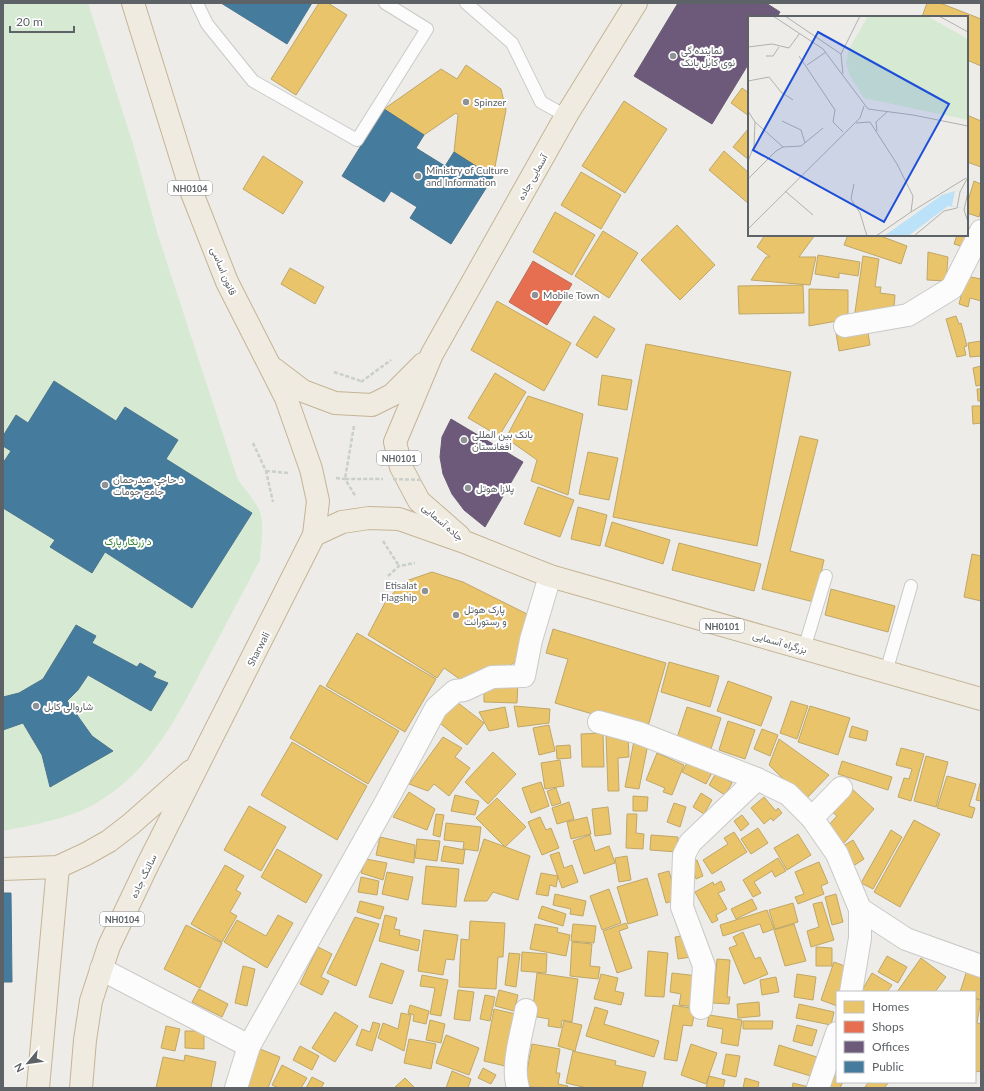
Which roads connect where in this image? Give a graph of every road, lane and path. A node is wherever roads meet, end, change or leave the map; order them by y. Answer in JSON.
{"nodes":[{"id":1,"x":133,"y":3,"type":"edge"},
{"id":2,"x":197,"y":3,"type":"edge"},
{"id":3,"x":385,"y":3,"type":"edge"},
{"id":4,"x":466,"y":3,"type":"edge"},
{"id":5,"x":636,"y":3,"type":"edge"},
{"id":6,"x":566,"y":116,"type":"junction"},
{"id":7,"x":981,"y":231,"type":"edge"},
{"id":8,"x":845,"y":326,"type":"dead end"},
{"id":9,"x":432,"y":354,"type":"junction"},
{"id":10,"x":391,"y":360,"type":"dead end"},
{"id":11,"x":269,"y":364,"type":"junction"},
{"id":12,"x":334,"y":372,"type":"dead end"},
{"id":13,"x":361,"y":381,"type":"junction"},
{"id":14,"x":357,"y":404,"type":"junction"},
{"id":15,"x":253,"y":443,"type":"dead end"},
{"id":16,"x":422,"y":480,"type":"dead end"},
{"id":17,"x":273,"y":502,"type":"dead end"},
{"id":18,"x":314,"y":535,"type":"junction"},
{"id":19,"x":467,"y":543,"type":"junction"},
{"id":20,"x":415,"y":563,"type":"dead end"},
{"id":21,"x":388,"y":576,"type":"dead end"},
{"id":22,"x":550,"y":576,"type":"junction"},
{"id":23,"x":826,"y":576,"type":"dead end"},
{"id":24,"x":911,"y":586,"type":"dead end"},
{"id":25,"x":804,"y":649,"type":"junction"},
{"id":26,"x":886,"y":672,"type":"junction"},
{"id":27,"x":981,"y":699,"type":"edge"},
{"id":28,"x":599,"y":722,"type":"dead end"},
{"id":29,"x":201,"y":762,"type":"junction"},
{"id":30,"x":757,"y":780,"type":"junction"},
{"id":31,"x":841,"y":788,"type":"dead end"},
{"id":32,"x":812,"y":818,"type":"junction"},
{"id":33,"x":58,"y":867,"type":"junction"},
{"id":34,"x":3,"y":869,"type":"edge"},
{"id":35,"x":860,"y":909,"type":"junction"},
{"id":36,"x":981,"y":966,"type":"edge"},
{"id":37,"x":101,"y":969,"type":"junction"},
{"id":38,"x":851,"y":991,"type":"edge"},
{"id":39,"x":701,"y":1008,"type":"dead end"},
{"id":40,"x":526,"y":1010,"type":"dead end"},
{"id":41,"x":836,"y":1036,"type":"edge"},
{"id":42,"x":250,"y":1046,"type":"junction"},
{"id":43,"x":38,"y":1088,"type":"edge"},
{"id":44,"x":81,"y":1088,"type":"edge"},
{"id":45,"x":236,"y":1088,"type":"edge"},
{"id":46,"x":518,"y":1088,"type":"edge"},
{"id":47,"x":818,"y":1088,"type":"edge"}],
"edges":[{"from":1,"to":11,"type":"highway","name":"قانون اساسی","number":"NH0104"},
{"from":2,"to":3,"type":"lane"},
{"from":4,"to":6,"type":"lane"},
{"from":5,"to":6,"type":"highway","name":"آسمایی جاده","number":"NH0101"},
{"from":6,"to":9,"type":"highway","name":"آسمایی جاده","number":"NH0101"},
{"from":7,"to":8,"type":"street"},
{"from":9,"to":14,"type":"highway","number":"NH0104"},
{"from":9,"to":19,"type":"highway","name":"جاده آسمایی","number":"NH0101"},
{"from":10,"to":13,"type":"path"},
{"from":11,"to":14,"type":"highway","number":"NH0104"},
{"from":11,"to":18,"type":"highway","name":"قانون اساسی","number":"NH0104"},
{"from":12,"to":13,"type":"path"},
{"from":13,"to":14,"type":"path"},
{"from":14,"to":16,"type":"path","bridge":true},
{"from":15,"to":17,"type":"path"},
{"from":18,"to":19,"type":"highway","name":"جاده آسمایی","number":"NH0101"},
{"from":18,"to":29,"type":"highway","name":"Sharwali","number":"NH0104"},
{"from":19,"to":22,"type":"highway","name":"بزرگراه آسمایی","number":"NH0101"},
{"from":20,"to":21,"type":"path"},
{"from":22,"to":25,"type":"highway","name":"بزرگراه آسمایی","number":"NH0101"},
{"from":22,"to":42,"type":"street"},
{"from":23,"to":25,"type":"lane"},
{"from":24,"to":26,"type":"lane"},
{"from":25,"to":26,"type":"highway","name":"بزرگراه آسمایی","number":"NH0101"},
{"from":26,"to":27,"type":"highway","name":"بزرگراه آسمایی","number":"NH0101"},
{"from":28,"to":30,"type":"street"},
{"from":29,"to":33,"type":"highway","number":"NH0104"},
{"from":29,"to":37,"type":"highway","name":"سالنگ جاده","number":"NH0104"},
{"from":30,"to":32,"type":"street"},
{"from":30,"to":39,"type":"street"},
{"from":31,"to":32,"type":"street"},
{"from":32,"to":35,"type":"street"},
{"from":33,"to":34,"type":"highway","number":"NH0104"},
{"from":33,"to":43,"type":"highway"},
{"from":35,"to":36,"type":"street"},
{"from":35,"to":38,"type":"street"},
{"from":37,"to":42,"type":"street"},
{"from":37,"to":44,"type":"highway","name":"سالنگ جاده","number":"NH0104"},
{"from":40,"to":46,"type":"street"},
{"from":41,"to":47,"type":"street"},
{"from":42,"to":45,"type":"street"}]}
